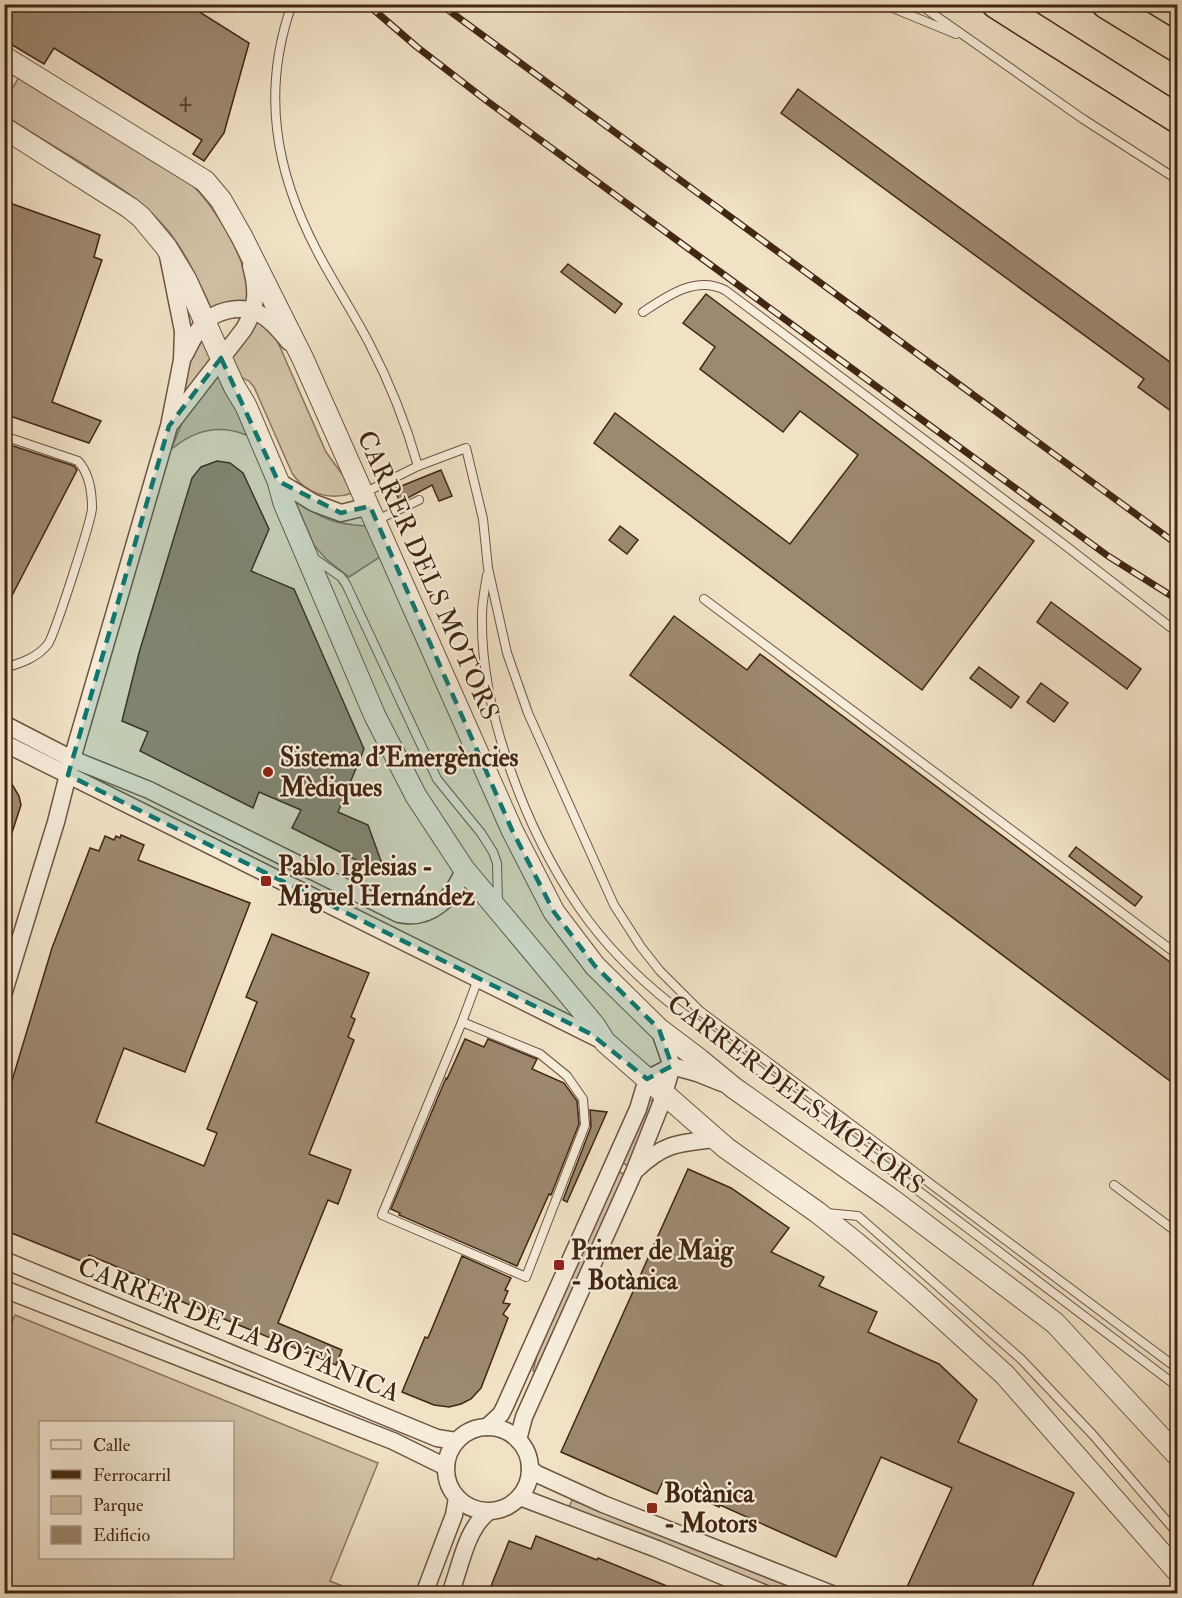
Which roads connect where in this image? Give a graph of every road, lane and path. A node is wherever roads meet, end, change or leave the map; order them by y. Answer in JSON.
{"nodes":[{"id":1,"x":292,"y":4,"type":"edge"},
{"id":2,"x":883,"y":4,"type":"edge"},
{"id":3,"x":919,"y":4,"type":"edge"},
{"id":4,"x":996,"y":4,"type":"edge"},
{"id":5,"x":1106,"y":4,"type":"edge"},
{"id":6,"x":974,"y":41,"type":"junction"},
{"id":7,"x":1178,"y":48,"type":"edge"},
{"id":8,"x":4,"y":57,"type":"edge"},
{"id":9,"x":1178,"y":119,"type":"edge"},
{"id":10,"x":4,"y":128,"type":"edge"},
{"id":11,"x":1178,"y":180,"type":"edge"},
{"id":12,"x":242,"y":237,"type":"junction"},
{"id":13,"x":166,"y":247,"type":"junction"},
{"id":14,"x":254,"y":311,"type":"junction"},
{"id":15,"x":643,"y":312,"type":"dead end"},
{"id":16,"x":205,"y":321,"type":"junction"},
{"id":17,"x":221,"y":358,"type":"junction"},
{"id":18,"x":303,"y":358,"type":"junction"},
{"id":19,"x":182,"y":360,"type":"junction"},
{"id":20,"x":170,"y":426,"type":"junction"},
{"id":21,"x":4,"y":435,"type":"edge"},
{"id":22,"x":418,"y":466,"type":"junction"},
{"id":23,"x":278,"y":481,"type":"junction"},
{"id":24,"x":420,"y":500,"type":"dead end"},
{"id":25,"x":370,"y":507,"type":"junction"},
{"id":26,"x":306,"y":553,"type":"junction"},
{"id":27,"x":488,"y":568,"type":"junction"},
{"id":28,"x":704,"y":599,"type":"dead end"},
{"id":29,"x":1178,"y":633,"type":"edge"},
{"id":30,"x":4,"y":668,"type":"edge"},
{"id":31,"x":4,"y":724,"type":"edge"},
{"id":32,"x":4,"y":743,"type":"edge"},
{"id":33,"x":72,"y":759,"type":"junction"},
{"id":34,"x":68,"y":775,"type":"junction"},
{"id":35,"x":464,"y":869,"type":"junction"},
{"id":36,"x":498,"y":909,"type":"junction"},
{"id":37,"x":1178,"y":955,"type":"edge"},
{"id":38,"x":478,"y":979,"type":"junction"},
{"id":39,"x":4,"y":992,"type":"edge"},
{"id":40,"x":462,"y":1022,"type":"junction"},
{"id":41,"x":659,"y":1029,"type":"junction"},
{"id":42,"x":605,"y":1042,"type":"junction"},
{"id":43,"x":672,"y":1066,"type":"junction"},
{"id":44,"x":647,"y":1079,"type":"junction"},
{"id":45,"x":734,"y":1088,"type":"junction"},
{"id":46,"x":664,"y":1094,"type":"junction"},
{"id":47,"x":715,"y":1139,"type":"junction"},
{"id":48,"x":634,"y":1172,"type":"junction"},
{"id":49,"x":1114,"y":1185,"type":"dead end"},
{"id":50,"x":817,"y":1212,"type":"junction"},
{"id":51,"x":1178,"y":1233,"type":"edge"},
{"id":52,"x":4,"y":1260,"type":"edge"},
{"id":53,"x":4,"y":1289,"type":"edge"},
{"id":54,"x":1178,"y":1369,"type":"edge"},
{"id":55,"x":1178,"y":1387,"type":"edge"},
{"id":56,"x":487,"y":1427,"type":"junction"},
{"id":57,"x":518,"y":1440,"type":"junction"},
{"id":58,"x":456,"y":1441,"type":"junction"},
{"id":59,"x":1178,"y":1456,"type":"edge"},
{"id":60,"x":446,"y":1467,"type":"junction"},
{"id":61,"x":530,"y":1469,"type":"junction"},
{"id":62,"x":520,"y":1497,"type":"junction"},
{"id":63,"x":457,"y":1498,"type":"junction"},
{"id":64,"x":489,"y":1512,"type":"junction"},
{"id":65,"x":1178,"y":1534,"type":"edge"},
{"id":66,"x":1178,"y":1572,"type":"edge"},
{"id":67,"x":424,"y":1593,"type":"edge"},
{"id":68,"x":450,"y":1593,"type":"edge"},
{"id":69,"x":766,"y":1593,"type":"edge"},
{"id":70,"x":832,"y":1593,"type":"edge"}],
"edges":[{"from":1,"to":22,"type":"lane"},
{"from":2,"to":6,"type":"lane"},
{"from":3,"to":6,"type":"lane"},
{"from":4,"to":9,"type":"highway"},
{"from":5,"to":7,"type":"highway"},
{"from":6,"to":11,"type":"lane"},
{"from":8,"to":12,"type":"street","name":"CARRER DELS MOTORS"},
{"from":10,"to":13,"type":"street"},
{"from":12,"to":14,"type":"street"},
{"from":12,"to":18,"type":"street","name":"CARRER DELS MOTORS"},
{"from":13,"to":16,"type":"street"},
{"from":13,"to":19,"type":"street"},
{"from":14,"to":16,"type":"street"},
{"from":14,"to":17,"type":"street"},
{"from":14,"to":18,"type":"street"},
{"from":15,"to":29,"type":"lane"},
{"from":16,"to":17,"type":"street"},
{"from":16,"to":19,"type":"street"},
{"from":17,"to":20,"type":"street"},
{"from":17,"to":23,"type":"street"},
{"from":18,"to":25,"type":"street","name":"CARRER DELS MOTORS"},
{"from":19,"to":20,"type":"street"},
{"from":20,"to":33,"type":"street"},
{"from":21,"to":30,"type":"lane"},
{"from":22,"to":25,"type":"lane"},
{"from":22,"to":27,"type":"lane"},
{"from":23,"to":25,"type":"street"},
{"from":23,"to":26,"type":"street"},
{"from":24,"to":25,"type":"lane"},
{"from":25,"to":41,"type":"street","name":"CARRER DELS MOTORS"},
{"from":26,"to":35,"type":"street"},
{"from":26,"to":36,"type":"lane"},
{"from":27,"to":54,"type":"lane"},
{"from":27,"to":55,"type":"lane"},
{"from":28,"to":37,"type":"lane"},
{"from":31,"to":33,"type":"street"},
{"from":32,"to":34,"type":"street"},
{"from":33,"to":34,"type":"street"},
{"from":33,"to":35,"type":"street"},
{"from":34,"to":38,"type":"street"},
{"from":34,"to":39,"type":"street"},
{"from":35,"to":36,"type":"street"},
{"from":36,"to":42,"type":"street"},
{"from":38,"to":40,"type":"lane"},
{"from":38,"to":42,"type":"street"},
{"from":40,"to":40,"type":"lane"},
{"from":41,"to":43,"type":"street"},
{"from":41,"to":45,"type":"street","name":"CARRER DELS MOTORS"},
{"from":42,"to":44,"type":"street"},
{"from":43,"to":44,"type":"street"},
{"from":43,"to":45,"type":"street"},
{"from":43,"to":46,"type":"street"},
{"from":44,"to":46,"type":"street"},
{"from":44,"to":56,"type":"street"},
{"from":45,"to":59,"type":"street","name":"CARRER DELS MOTORS"},
{"from":46,"to":47,"type":"street"},
{"from":46,"to":48,"type":"street"},
{"from":47,"to":48,"type":"street"},
{"from":47,"to":50,"type":"street"},
{"from":48,"to":57,"type":"street"},
{"from":49,"to":51,"type":"lane"},
{"from":50,"to":65,"type":"lane"},
{"from":50,"to":66,"type":"street"},
{"from":52,"to":58,"type":"street","name":"CARRER DE LA BOTÀNICA"},
{"from":53,"to":60,"type":"street","name":"CARRER DE LA BOTÀNICA"},
{"from":56,"to":57,"type":"street"},
{"from":56,"to":58,"type":"street"},
{"from":57,"to":61,"type":"street"},
{"from":58,"to":60,"type":"street"},
{"from":60,"to":63,"type":"street"},
{"from":61,"to":62,"type":"street"},
{"from":61,"to":70,"type":"street"},
{"from":62,"to":64,"type":"street"},
{"from":62,"to":69,"type":"street"},
{"from":63,"to":64,"type":"street"},
{"from":63,"to":67,"type":"street"},
{"from":64,"to":68,"type":"street"}]}
